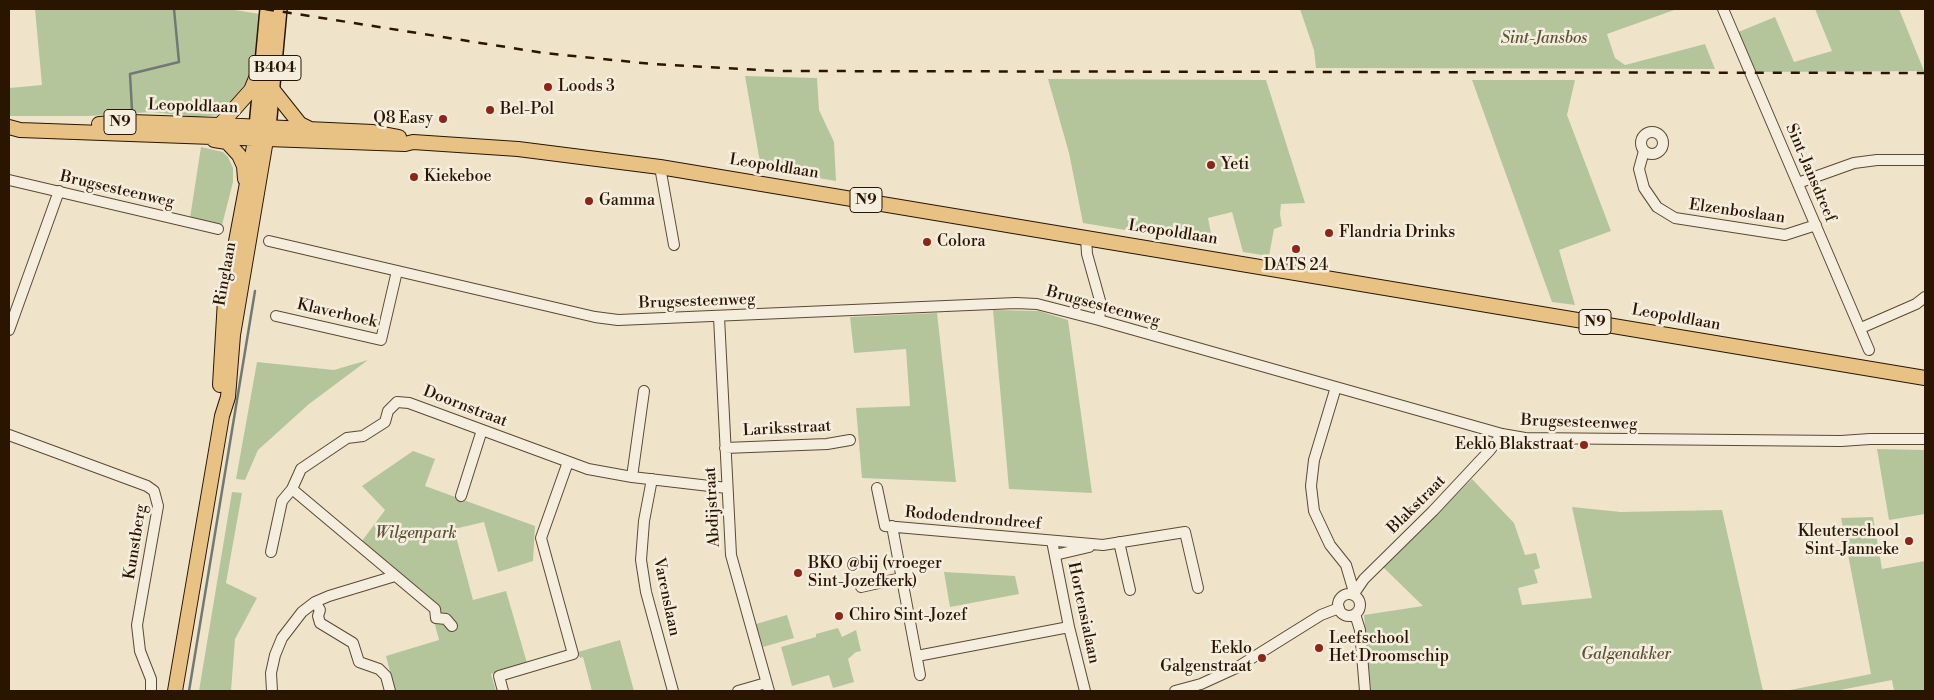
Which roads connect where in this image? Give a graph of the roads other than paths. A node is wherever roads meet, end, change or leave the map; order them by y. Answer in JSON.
{"nodes":[{"id":1,"x":268,"y":9,"type":"edge"},
{"id":2,"x":279,"y":9,"type":"edge"},
{"id":3,"x":1723,"y":9,"type":"edge"},
{"id":4,"x":264,"y":57,"type":"junction"},
{"id":5,"x":273,"y":90,"type":"junction"},
{"id":6,"x":220,"y":125,"type":"junction"},
{"id":7,"x":9,"y":127,"type":"edge"},
{"id":8,"x":311,"y":130,"type":"junction"},
{"id":9,"x":262,"y":133,"type":"junction"},
{"id":10,"x":205,"y":136,"type":"junction"},
{"id":11,"x":288,"y":138,"type":"junction"},
{"id":12,"x":414,"y":142,"type":"junction"},
{"id":13,"x":1644,"y":151,"type":"dead end"},
{"id":14,"x":1925,"y":160,"type":"edge"},
{"id":15,"x":660,"y":167,"type":"junction"},
{"id":16,"x":261,"y":174,"type":"junction"},
{"id":17,"x":9,"y":180,"type":"edge"},
{"id":18,"x":1798,"y":183,"type":"junction"},
{"id":19,"x":59,"y":192,"type":"junction"},
{"id":20,"x":244,"y":195,"type":"junction"},
{"id":21,"x":1816,"y":225,"type":"junction"},
{"id":22,"x":218,"y":229,"type":"dead end"},
{"id":23,"x":1086,"y":237,"type":"junction"},
{"id":24,"x":269,"y":241,"type":"dead end"},
{"id":25,"x":674,"y":245,"type":"dead end"},
{"id":26,"x":397,"y":271,"type":"junction"},
{"id":27,"x":1925,"y":297,"type":"edge"},
{"id":28,"x":276,"y":316,"type":"dead end"},
{"id":29,"x":719,"y":317,"type":"junction"},
{"id":30,"x":1099,"y":320,"type":"junction"},
{"id":31,"x":1861,"y":328,"type":"junction"},
{"id":32,"x":9,"y":330,"type":"edge"},
{"id":33,"x":1869,"y":350,"type":"dead end"},
{"id":34,"x":1925,"y":378,"type":"edge"},
{"id":35,"x":1336,"y":387,"type":"junction"},
{"id":36,"x":644,"y":391,"type":"dead end"},
{"id":37,"x":222,"y":416,"type":"junction"},
{"id":38,"x":482,"y":430,"type":"junction"},
{"id":39,"x":1502,"y":434,"type":"junction"},
{"id":40,"x":9,"y":436,"type":"edge"},
{"id":41,"x":850,"y":440,"type":"dead end"},
{"id":42,"x":1925,"y":440,"type":"edge"},
{"id":43,"x":725,"y":448,"type":"junction"},
{"id":44,"x":568,"y":462,"type":"junction"},
{"id":45,"x":632,"y":477,"type":"junction"},
{"id":46,"x":652,"y":479,"type":"junction"},
{"id":47,"x":727,"y":488,"type":"junction"},
{"id":48,"x":877,"y":488,"type":"dead end"},
{"id":49,"x":292,"y":489,"type":"junction"},
{"id":50,"x":462,"y":496,"type":"dead end"},
{"id":51,"x":892,"y":526,"type":"junction"},
{"id":52,"x":1052,"y":541,"type":"junction"},
{"id":53,"x":1119,"y":542,"type":"junction"},
{"id":54,"x":1103,"y":544,"type":"junction"},
{"id":55,"x":271,"y":552,"type":"dead end"},
{"id":56,"x":1055,"y":555,"type":"junction"},
{"id":57,"x":395,"y":576,"type":"junction"},
{"id":58,"x":901,"y":578,"type":"junction"},
{"id":59,"x":861,"y":587,"type":"dead end"},
{"id":60,"x":1198,"y":588,"type":"dead end"},
{"id":61,"x":1130,"y":590,"type":"dead end"},
{"id":62,"x":1354,"y":594,"type":"junction"},
{"id":63,"x":315,"y":602,"type":"junction"},
{"id":64,"x":1339,"y":608,"type":"junction"},
{"id":65,"x":1355,"y":614,"type":"junction"},
{"id":66,"x":452,"y":626,"type":"dead end"},
{"id":67,"x":1069,"y":627,"type":"junction"},
{"id":68,"x":917,"y":656,"type":"junction"},
{"id":69,"x":920,"y":675,"type":"dead end"},
{"id":70,"x":768,"y":687,"type":"edge"},
{"id":71,"x":151,"y":691,"type":"edge"},
{"id":72,"x":175,"y":691,"type":"edge"},
{"id":73,"x":272,"y":691,"type":"edge"},
{"id":74,"x":390,"y":691,"type":"edge"},
{"id":75,"x":503,"y":691,"type":"edge"},
{"id":76,"x":673,"y":691,"type":"edge"},
{"id":77,"x":738,"y":691,"type":"edge"},
{"id":78,"x":1085,"y":691,"type":"edge"},
{"id":79,"x":1175,"y":691,"type":"edge"},
{"id":80,"x":1365,"y":691,"type":"edge"}],
"edges":[{"from":1,"to":4,"type":"highway","name":"Ringlaan","number":"B404"},
{"from":2,"to":5,"type":"highway","name":"Ringlaan","number":"B404"},
{"from":3,"to":18,"type":"street","name":"Sint-Jansdreef"},
{"from":4,"to":6,"type":"main road"},
{"from":4,"to":9,"type":"highway","name":"Ringlaan","number":"B404"},
{"from":5,"to":8,"type":"main road"},
{"from":5,"to":9,"type":"highway","name":"Ringlaan","number":"B404"},
{"from":6,"to":7,"type":"main road","name":"Leopoldlaan","number":"N9"},
{"from":6,"to":9,"type":"main road","name":"Leopoldlaan","number":"N9"},
{"from":7,"to":10,"type":"main road","name":"Leopoldlaan","number":"N9"},
{"from":8,"to":9,"type":"main road","name":"Leopoldlaan","number":"N9"},
{"from":8,"to":12,"type":"main road","name":"Leopoldlaan","number":"N9"},
{"from":9,"to":10,"type":"main road","name":"Leopoldlaan","number":"N9"},
{"from":9,"to":11,"type":"main road","name":"Leopoldlaan","number":"N9"},
{"from":9,"to":16,"type":"main road","name":"Ringlaan"},
{"from":9,"to":20,"type":"main road","name":"Ringlaan"},
{"from":10,"to":20,"type":"main road"},
{"from":11,"to":12,"type":"main road","name":"Leopoldlaan","number":"N9"},
{"from":11,"to":16,"type":"main road"},
{"from":12,"to":15,"type":"main road","name":"Leopoldlaan","number":"N9"},
{"from":13,"to":21,"type":"street","name":"Elzenboslaan"},
{"from":14,"to":18,"type":"street"},
{"from":15,"to":23,"type":"main road","name":"Leopoldlaan","number":"N9"},
{"from":15,"to":25,"type":"street"},
{"from":16,"to":37,"type":"main road","name":"Ringlaan"},
{"from":17,"to":19,"type":"street","name":"Brugsesteenweg"},
{"from":18,"to":21,"type":"street","name":"Sint-Jansdreef"},
{"from":19,"to":22,"type":"street","name":"Brugsesteenweg"},
{"from":19,"to":32,"type":"street"},
{"from":20,"to":37,"type":"main road","name":"Ringlaan"},
{"from":21,"to":31,"type":"street","name":"Sint-Jansdreef"},
{"from":23,"to":30,"type":"street"},
{"from":23,"to":34,"type":"main road","name":"Leopoldlaan","number":"N9"},
{"from":24,"to":26,"type":"street","name":"Brugsesteenweg"},
{"from":26,"to":28,"type":"street","name":"Klaverhoek"},
{"from":26,"to":29,"type":"street","name":"Brugsesteenweg"},
{"from":27,"to":31,"type":"street"},
{"from":29,"to":30,"type":"street","name":"Brugsesteenweg"},
{"from":29,"to":43,"type":"street","name":"Abdijstraat"},
{"from":30,"to":35,"type":"street","name":"Brugsesteenweg"},
{"from":31,"to":33,"type":"street","name":"Sint-Jansdreef"},
{"from":35,"to":39,"type":"street","name":"Brugsesteenweg"},
{"from":35,"to":62,"type":"street"},
{"from":36,"to":45,"type":"street"},
{"from":37,"to":72,"type":"main road","name":"Ringlaan"},
{"from":38,"to":44,"type":"street","name":"Doornstraat"},
{"from":38,"to":49,"type":"street","name":"Doornstraat"},
{"from":38,"to":50,"type":"street"},
{"from":39,"to":42,"type":"street","name":"Brugsesteenweg"},
{"from":39,"to":62,"type":"street","name":"Blakstraat"},
{"from":40,"to":71,"type":"street","name":"Kunstberg"},
{"from":41,"to":43,"type":"street","name":"Lariksstraat"},
{"from":43,"to":47,"type":"street","name":"Abdijstraat"},
{"from":44,"to":45,"type":"street","name":"Doornstraat"},
{"from":44,"to":75,"type":"street"},
{"from":45,"to":46,"type":"street","name":"Doornstraat"},
{"from":46,"to":47,"type":"street","name":"Doornstraat"},
{"from":46,"to":76,"type":"street","name":"Varenslaan"},
{"from":47,"to":70,"type":"street","name":"Abdijstraat"},
{"from":48,"to":51,"type":"street"},
{"from":49,"to":55,"type":"street","name":"Doornstraat"},
{"from":49,"to":57,"type":"street"},
{"from":51,"to":52,"type":"street","name":"Rododendrondreef"},
{"from":51,"to":58,"type":"street"},
{"from":52,"to":54,"type":"street","name":"Rododendrondreef"},
{"from":52,"to":56,"type":"street","name":"Hortensialaan"},
{"from":53,"to":54,"type":"street"},
{"from":53,"to":60,"type":"street"},
{"from":53,"to":61,"type":"street"},
{"from":54,"to":56,"type":"street"},
{"from":56,"to":67,"type":"street","name":"Hortensialaan"},
{"from":57,"to":63,"type":"street"},
{"from":57,"to":66,"type":"street"},
{"from":58,"to":59,"type":"street"},
{"from":58,"to":68,"type":"street"},
{"from":62,"to":64,"type":"street"},
{"from":62,"to":65,"type":"street"},
{"from":63,"to":73,"type":"street"},
{"from":63,"to":74,"type":"street"},
{"from":64,"to":65,"type":"street"},
{"from":64,"to":79,"type":"street"},
{"from":65,"to":80,"type":"street"},
{"from":67,"to":68,"type":"street"},
{"from":67,"to":78,"type":"street","name":"Hortensialaan"},
{"from":68,"to":69,"type":"street"},
{"from":70,"to":77,"type":"street"}]}
